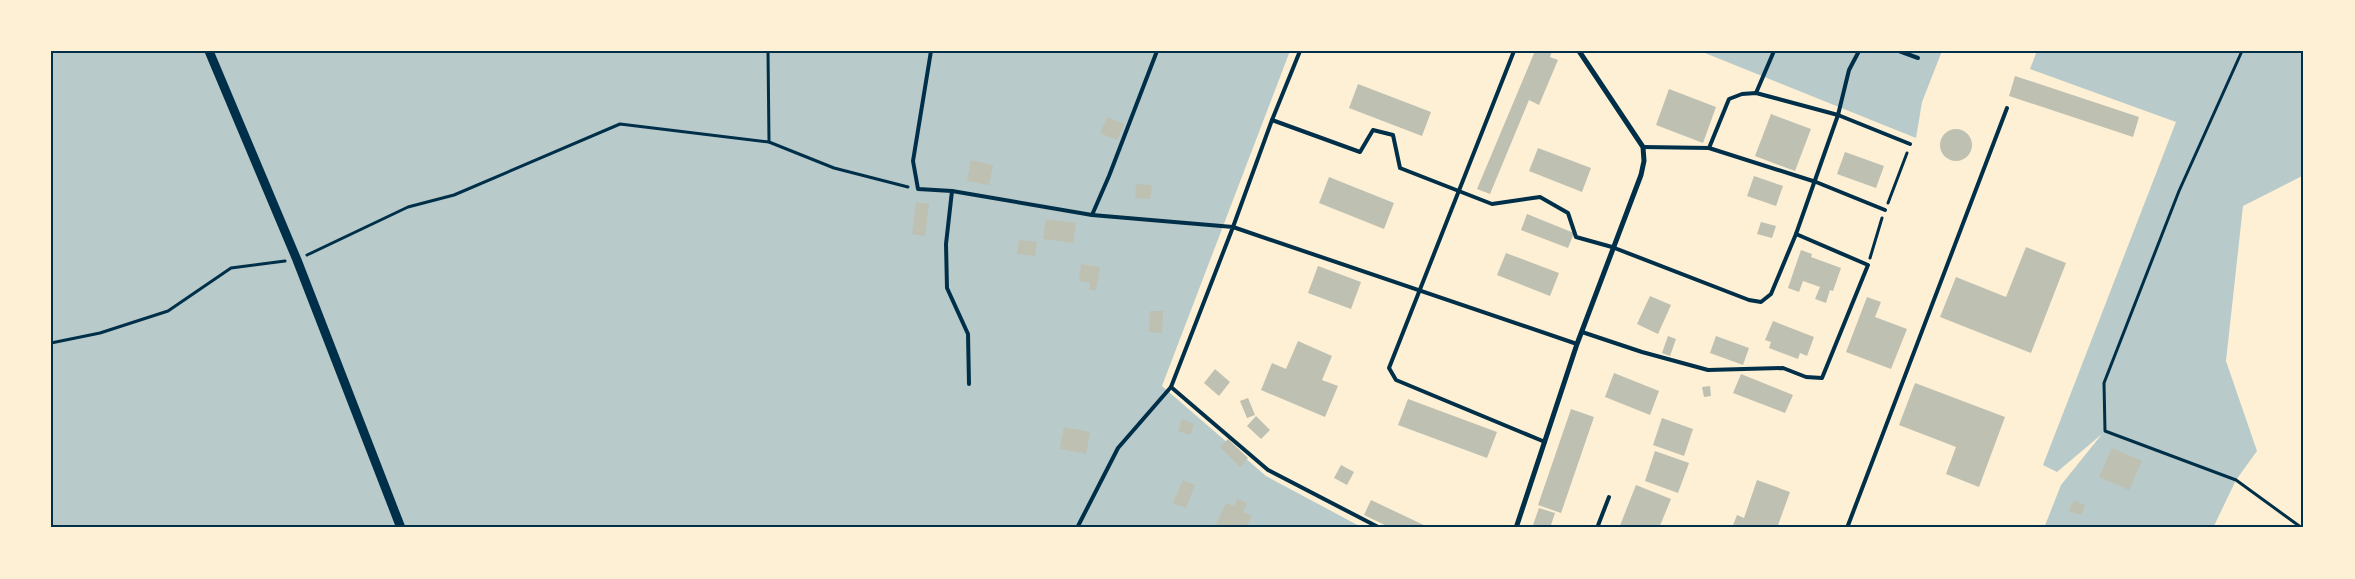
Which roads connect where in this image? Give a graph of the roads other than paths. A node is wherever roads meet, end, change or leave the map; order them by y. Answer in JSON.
{"nodes":[{"id":1,"x":209,"y":51,"type":"edge"},
{"id":2,"x":931,"y":51,"type":"edge"},
{"id":3,"x":1156,"y":51,"type":"edge"},
{"id":4,"x":1300,"y":51,"type":"edge"},
{"id":5,"x":1514,"y":51,"type":"edge"},
{"id":6,"x":1579,"y":51,"type":"edge"},
{"id":7,"x":1774,"y":51,"type":"edge"},
{"id":8,"x":1859,"y":51,"type":"edge"},
{"id":9,"x":1899,"y":51,"type":"edge"},
{"id":10,"x":1918,"y":58,"type":"dead end"},
{"id":11,"x":1756,"y":93,"type":"junction"},
{"id":12,"x":2007,"y":108,"type":"dead end"},
{"id":13,"x":1838,"y":115,"type":"junction"},
{"id":14,"x":1272,"y":120,"type":"junction"},
{"id":15,"x":1910,"y":144,"type":"dead end"},
{"id":16,"x":1644,"y":147,"type":"junction"},
{"id":17,"x":1709,"y":148,"type":"junction"},
{"id":18,"x":1816,"y":182,"type":"junction"},
{"id":19,"x":952,"y":191,"type":"junction"},
{"id":20,"x":1458,"y":192,"type":"junction"},
{"id":21,"x":1885,"y":210,"type":"dead end"},
{"id":22,"x":1092,"y":215,"type":"junction"},
{"id":23,"x":1233,"y":227,"type":"junction"},
{"id":24,"x":1796,"y":234,"type":"junction"},
{"id":25,"x":1612,"y":247,"type":"junction"},
{"id":26,"x":1420,"y":292,"type":"junction"},
{"id":27,"x":1582,"y":332,"type":"junction"},
{"id":28,"x":1577,"y":344,"type":"junction"},
{"id":29,"x":969,"y":384,"type":"dead end"},
{"id":30,"x":1171,"y":387,"type":"junction"},
{"id":31,"x":1545,"y":442,"type":"junction"},
{"id":32,"x":1608,"y":497,"type":"dead end"},
{"id":33,"x":401,"y":528,"type":"edge"},
{"id":34,"x":1077,"y":528,"type":"edge"},
{"id":35,"x":1380,"y":528,"type":"edge"},
{"id":36,"x":1516,"y":528,"type":"edge"},
{"id":37,"x":1597,"y":528,"type":"edge"},
{"id":38,"x":1847,"y":528,"type":"edge"}],
"edges":[{"from":1,"to":33,"type":"street"},
{"from":2,"to":19,"type":"lane"},
{"from":3,"to":22,"type":"lane"},
{"from":4,"to":14,"type":"lane"},
{"from":5,"to":20,"type":"lane"},
{"from":6,"to":16,"type":"street"},
{"from":7,"to":11,"type":"lane"},
{"from":8,"to":13,"type":"lane"},
{"from":9,"to":10,"type":"lane"},
{"from":11,"to":13,"type":"lane"},
{"from":11,"to":17,"type":"lane"},
{"from":12,"to":38,"type":"lane"},
{"from":13,"to":15,"type":"lane"},
{"from":13,"to":18,"type":"lane"},
{"from":14,"to":20,"type":"lane"},
{"from":14,"to":23,"type":"lane"},
{"from":16,"to":17,"type":"lane"},
{"from":16,"to":25,"type":"street"},
{"from":17,"to":18,"type":"lane"},
{"from":18,"to":21,"type":"lane"},
{"from":18,"to":24,"type":"lane"},
{"from":19,"to":22,"type":"lane"},
{"from":19,"to":29,"type":"lane"},
{"from":20,"to":25,"type":"lane"},
{"from":20,"to":26,"type":"lane"},
{"from":22,"to":23,"type":"lane"},
{"from":23,"to":26,"type":"lane"},
{"from":23,"to":30,"type":"lane"},
{"from":24,"to":25,"type":"lane"},
{"from":24,"to":27,"type":"lane"},
{"from":25,"to":27,"type":"street"},
{"from":26,"to":28,"type":"lane"},
{"from":26,"to":31,"type":"lane"},
{"from":27,"to":28,"type":"street"},
{"from":28,"to":31,"type":"street"},
{"from":30,"to":34,"type":"lane"},
{"from":30,"to":35,"type":"lane"},
{"from":31,"to":36,"type":"street"},
{"from":32,"to":37,"type":"lane"}]}
